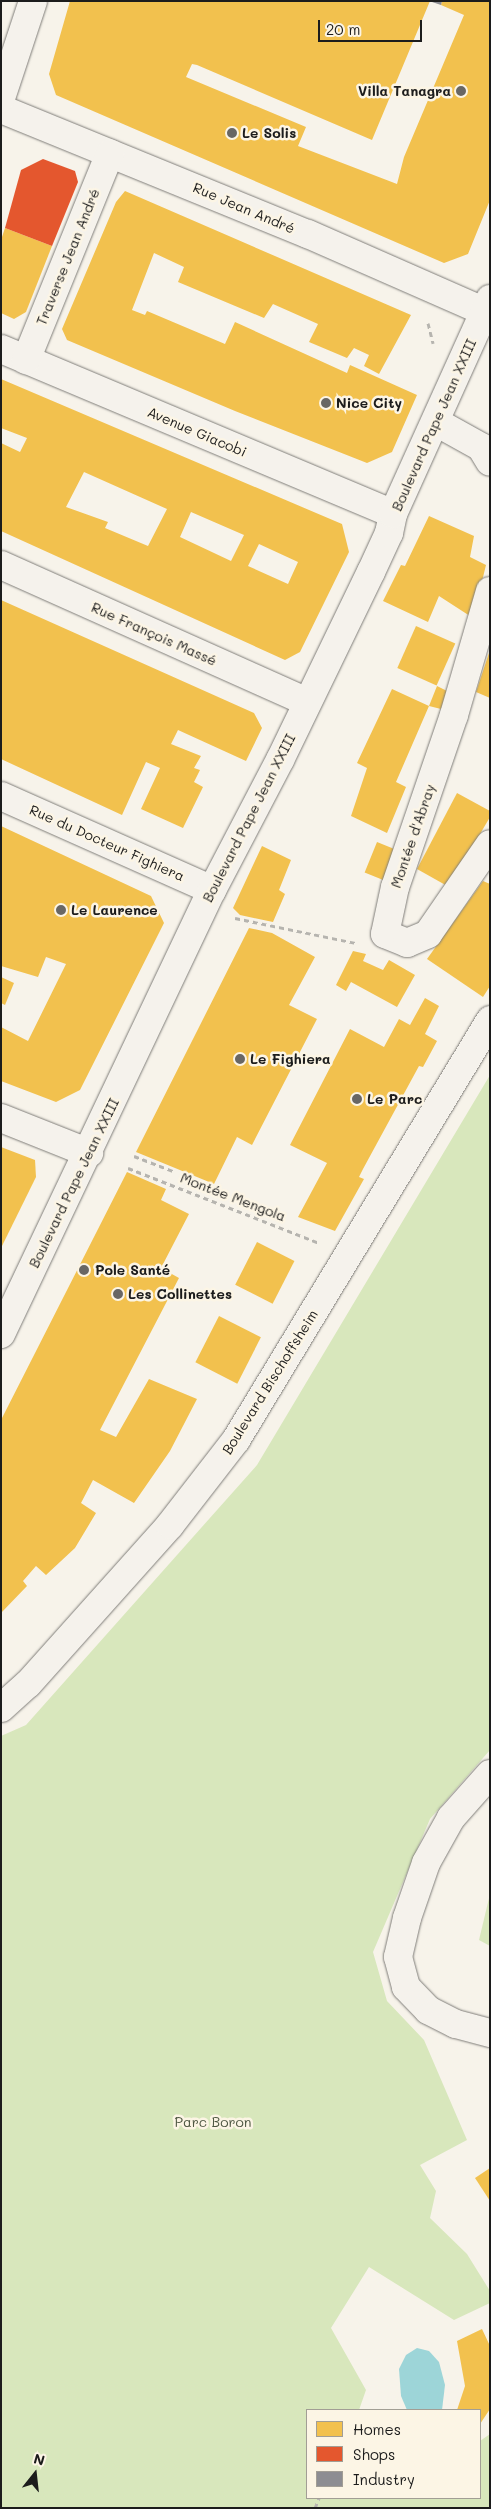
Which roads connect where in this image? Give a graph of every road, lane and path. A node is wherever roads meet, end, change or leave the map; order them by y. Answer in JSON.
{"nodes":[{"id":1,"x":33,"y":1,"type":"edge"},
{"id":2,"x":1,"y":98,"type":"edge"},
{"id":3,"x":1,"y":109,"type":"edge"},
{"id":4,"x":110,"y":152,"type":"junction"},
{"id":5,"x":488,"y":308,"type":"edge"},
{"id":6,"x":426,"y":318,"type":"dead end"},
{"id":7,"x":430,"y":348,"type":"dead end"},
{"id":8,"x":1,"y":349,"type":"edge"},
{"id":9,"x":26,"y":360,"type":"junction"},
{"id":10,"x":436,"y":422,"type":"junction"},
{"id":11,"x":490,"y":462,"type":"edge"},
{"id":12,"x":393,"y":514,"type":"junction"},
{"id":13,"x":1,"y":565,"type":"edge"},
{"id":14,"x":490,"y":591,"type":"edge"},
{"id":15,"x":307,"y":702,"type":"junction"},
{"id":16,"x":1,"y":796,"type":"edge"},
{"id":17,"x":490,"y":844,"type":"edge"},
{"id":18,"x":207,"y":901,"type":"junction"},
{"id":19,"x":385,"y":934,"type":"junction"},
{"id":20,"x":490,"y":1020,"type":"edge"},
{"id":21,"x":1,"y":1118,"type":"edge"},
{"id":22,"x":89,"y":1153,"type":"junction"},
{"id":23,"x":134,"y":1156,"type":"dead end"},
{"id":24,"x":128,"y":1168,"type":"dead end"},
{"id":25,"x":173,"y":1171,"type":"dead end"},
{"id":26,"x":329,"y":1247,"type":"dead end"},
{"id":27,"x":1,"y":1334,"type":"edge"},
{"id":28,"x":1,"y":1708,"type":"edge"},
{"id":29,"x":490,"y":1774,"type":"edge"},
{"id":30,"x":490,"y":2033,"type":"edge"}],
"edges":[{"from":1,"to":2,"type":"street"},
{"from":3,"to":4,"type":"street","name":"Rue Jean André"},
{"from":4,"to":5,"type":"street","name":"Rue Jean André"},
{"from":4,"to":9,"type":"street","name":"Traverse Jean André"},
{"from":5,"to":10,"type":"street","name":"Boulevard Pape Jean XXIII"},
{"from":6,"to":7,"type":"path"},
{"from":8,"to":9,"type":"street","name":"Avenue Giacobi"},
{"from":9,"to":12,"type":"street","name":"Avenue Giacobi"},
{"from":10,"to":11,"type":"street"},
{"from":10,"to":12,"type":"street","name":"Boulevard Pape Jean XXIII"},
{"from":12,"to":15,"type":"street","name":"Boulevard Pape Jean XXIII"},
{"from":13,"to":15,"type":"street","name":"Rue François Massé"},
{"from":14,"to":19,"type":"street","name":"Montée d'Abray"},
{"from":15,"to":18,"type":"street","name":"Boulevard Pape Jean XXIII"},
{"from":16,"to":18,"type":"street","name":"Rue du Docteur Fighiera"},
{"from":17,"to":19,"type":"street"},
{"from":18,"to":19,"type":"path"},
{"from":18,"to":22,"type":"street","name":"Boulevard Pape Jean XXIII"},
{"from":20,"to":28,"type":"street","name":"Boulevard Bischoffsheim"},
{"from":21,"to":22,"type":"street"},
{"from":22,"to":27,"type":"street","name":"Boulevard Pape Jean XXIII"},
{"from":23,"to":25,"type":"path"},
{"from":24,"to":26,"type":"path","name":"Montée Mengola"},
{"from":29,"to":30,"type":"street"}]}
